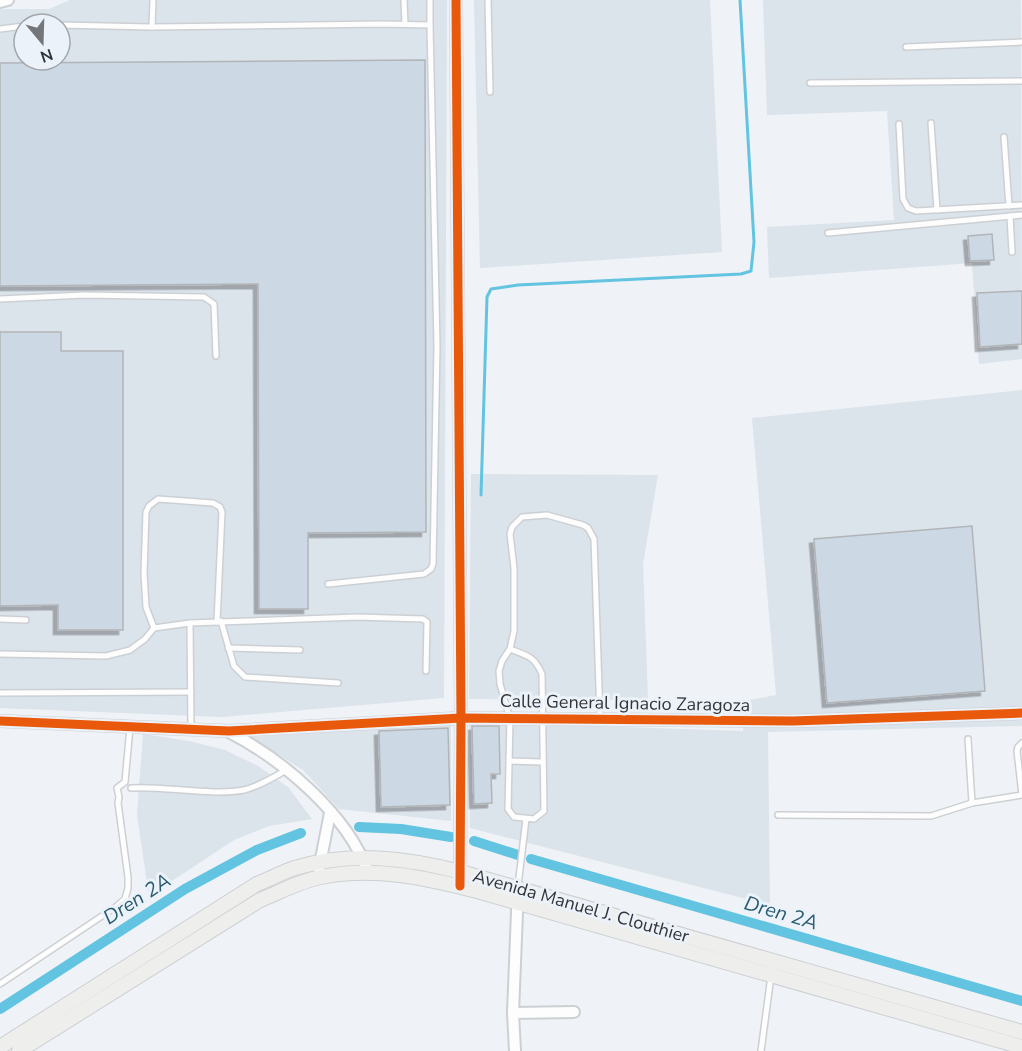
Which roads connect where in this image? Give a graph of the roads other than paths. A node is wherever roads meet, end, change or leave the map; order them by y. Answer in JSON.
{"nodes":[{"id":1,"x":9,"y":0,"type":"edge"},
{"id":2,"x":153,"y":0,"type":"edge"},
{"id":3,"x":404,"y":0,"type":"edge"},
{"id":4,"x":430,"y":0,"type":"edge"},
{"id":5,"x":456,"y":0,"type":"edge"},
{"id":6,"x":488,"y":0,"type":"edge"},
{"id":7,"x":0,"y":2,"type":"edge"},
{"id":8,"x":405,"y":24,"type":"junction"},
{"id":9,"x":72,"y":25,"type":"edge"},
{"id":10,"x":430,"y":25,"type":"junction"},
{"id":11,"x":152,"y":27,"type":"junction"},
{"id":12,"x":1022,"y":42,"type":"edge"},
{"id":13,"x":906,"y":47,"type":"dead end"},
{"id":14,"x":1022,"y":81,"type":"edge"},
{"id":15,"x":810,"y":83,"type":"dead end"},
{"id":16,"x":490,"y":92,"type":"dead end"},
{"id":17,"x":931,"y":123,"type":"dead end"},
{"id":18,"x":899,"y":124,"type":"dead end"},
{"id":19,"x":1004,"y":137,"type":"dead end"},
{"id":20,"x":1022,"y":205,"type":"edge"},
{"id":21,"x":1009,"y":206,"type":"junction"},
{"id":22,"x":937,"y":210,"type":"junction"},
{"id":23,"x":1022,"y":215,"type":"edge"},
{"id":24,"x":1010,"y":216,"type":"junction"},
{"id":25,"x":828,"y":233,"type":"dead end"},
{"id":26,"x":1012,"y":252,"type":"dead end"},
{"id":27,"x":0,"y":299,"type":"edge"},
{"id":28,"x":216,"y":356,"type":"dead end"},
{"id":29,"x":328,"y":584,"type":"dead end"},
{"id":30,"x":0,"y":619,"type":"edge"},
{"id":31,"x":26,"y":620,"type":"dead end"},
{"id":32,"x":219,"y":622,"type":"junction"},
{"id":33,"x":190,"y":624,"type":"junction"},
{"id":34,"x":154,"y":628,"type":"junction"},
{"id":35,"x":228,"y":648,"type":"junction"},
{"id":36,"x":510,"y":649,"type":"junction"},
{"id":37,"x":300,"y":650,"type":"dead end"},
{"id":38,"x":0,"y":654,"type":"edge"},
{"id":39,"x":426,"y":671,"type":"dead end"},
{"id":40,"x":338,"y":683,"type":"dead end"},
{"id":41,"x":191,"y":692,"type":"junction"},
{"id":42,"x":0,"y":693,"type":"edge"},
{"id":43,"x":1022,"y":713,"type":"edge"},
{"id":44,"x":461,"y":718,"type":"junction"},
{"id":45,"x":510,"y":719,"type":"junction"},
{"id":46,"x":600,"y":719,"type":"junction"},
{"id":47,"x":542,"y":720,"type":"junction"},
{"id":48,"x":0,"y":721,"type":"edge"},
{"id":49,"x":130,"y":727,"type":"junction"},
{"id":50,"x":191,"y":730,"type":"junction"},
{"id":51,"x":229,"y":731,"type":"junction"},
{"id":52,"x":968,"y":739,"type":"dead end"},
{"id":53,"x":1022,"y":743,"type":"edge"},
{"id":54,"x":509,"y":761,"type":"junction"},
{"id":55,"x":543,"y":762,"type":"junction"},
{"id":56,"x":286,"y":770,"type":"junction"},
{"id":57,"x":131,"y":788,"type":"dead end"},
{"id":58,"x":972,"y":803,"type":"junction"},
{"id":59,"x":330,"y":813,"type":"junction"},
{"id":60,"x":778,"y":816,"type":"dead end"},
{"id":61,"x":526,"y":819,"type":"junction"},
{"id":62,"x":362,"y":857,"type":"junction"},
{"id":63,"x":320,"y":861,"type":"junction"},
{"id":64,"x":368,"y":872,"type":"junction"},
{"id":65,"x":319,"y":877,"type":"junction"},
{"id":66,"x":460,"y":879,"type":"junction"},
{"id":67,"x":518,"y":887,"type":"junction"},
{"id":68,"x":516,"y":902,"type":"junction"},
{"id":69,"x":774,"y":960,"type":"junction"},
{"id":70,"x":770,"y":975,"type":"junction"},
{"id":71,"x":0,"y":984,"type":"edge"},
{"id":72,"x":574,"y":1011,"type":"dead end"},
{"id":73,"x":513,"y":1013,"type":"junction"},
{"id":74,"x":1022,"y":1032,"type":"edge"},
{"id":75,"x":0,"y":1047,"type":"edge"},
{"id":76,"x":1022,"y":1047,"type":"edge"},
{"id":77,"x":19,"y":1051,"type":"edge"},
{"id":78,"x":515,"y":1051,"type":"edge"},
{"id":79,"x":761,"y":1051,"type":"edge"}],
"edges":[{"from":1,"to":7,"type":"street"},
{"from":2,"to":11,"type":"lane"},
{"from":3,"to":8,"type":"lane"},
{"from":4,"to":10,"type":"lane"},
{"from":5,"to":44,"type":"street"},
{"from":6,"to":16,"type":"lane"},
{"from":8,"to":10,"type":"lane"},
{"from":8,"to":11,"type":"lane"},
{"from":9,"to":11,"type":"lane"},
{"from":10,"to":29,"type":"lane"},
{"from":12,"to":13,"type":"lane"},
{"from":14,"to":15,"type":"lane"},
{"from":17,"to":22,"type":"lane"},
{"from":18,"to":22,"type":"lane"},
{"from":19,"to":21,"type":"lane"},
{"from":20,"to":21,"type":"lane"},
{"from":21,"to":22,"type":"lane"},
{"from":23,"to":24,"type":"lane"},
{"from":24,"to":25,"type":"lane"},
{"from":24,"to":26,"type":"lane"},
{"from":27,"to":28,"type":"lane"},
{"from":30,"to":31,"type":"lane"},
{"from":32,"to":33,"type":"lane"},
{"from":32,"to":34,"type":"lane"},
{"from":32,"to":35,"type":"lane"},
{"from":32,"to":39,"type":"lane"},
{"from":33,"to":34,"type":"lane"},
{"from":33,"to":41,"type":"lane"},
{"from":34,"to":38,"type":"lane"},
{"from":35,"to":37,"type":"lane"},
{"from":35,"to":40,"type":"lane"},
{"from":36,"to":45,"type":"lane"},
{"from":36,"to":46,"type":"lane"},
{"from":36,"to":47,"type":"lane"},
{"from":41,"to":42,"type":"lane"},
{"from":41,"to":50,"type":"lane"},
{"from":43,"to":46,"type":"street","name":"Calle General Ignacio Zaragoza"},
{"from":44,"to":45,"type":"street","name":"Calle General Ignacio Zaragoza"},
{"from":44,"to":51,"type":"street","name":"Calle General Ignacio Zaragoza"},
{"from":44,"to":66,"type":"street"},
{"from":45,"to":47,"type":"street","name":"Calle General Ignacio Zaragoza"},
{"from":45,"to":54,"type":"lane"},
{"from":46,"to":47,"type":"street","name":"Calle General Ignacio Zaragoza"},
{"from":47,"to":55,"type":"lane"},
{"from":48,"to":49,"type":"street","name":"Calle General Ignacio Zaragoza"},
{"from":49,"to":50,"type":"street","name":"Calle General Ignacio Zaragoza"},
{"from":49,"to":71,"type":"lane"},
{"from":50,"to":51,"type":"street","name":"Calle General Ignacio Zaragoza"},
{"from":51,"to":56,"type":"street"},
{"from":52,"to":58,"type":"lane"},
{"from":53,"to":58,"type":"lane"},
{"from":54,"to":55,"type":"lane"},
{"from":54,"to":61,"type":"lane"},
{"from":55,"to":61,"type":"lane"},
{"from":56,"to":57,"type":"lane"},
{"from":56,"to":59,"type":"street"},
{"from":58,"to":60,"type":"lane"},
{"from":59,"to":62,"type":"street"},
{"from":59,"to":63,"type":"street"},
{"from":61,"to":67,"type":"lane"},
{"from":62,"to":63,"type":"main road","name":"Avenida Manuel J. Clouthier"},
{"from":62,"to":64,"type":"street"},
{"from":62,"to":66,"type":"main road","name":"Avenida Manuel J. Clouthier"},
{"from":63,"to":65,"type":"street"},
{"from":63,"to":75,"type":"main road","name":"Avenida Manuel J. Clouthier"},
{"from":64,"to":65,"type":"main road","name":"Avenida Manuel J. Clouthier"},
{"from":64,"to":66,"type":"main road","name":"Avenida Manuel J. Clouthier"},
{"from":65,"to":77,"type":"main road","name":"Avenida Manuel J. Clouthier"},
{"from":66,"to":67,"type":"main road","name":"Avenida Manuel J. Clouthier"},
{"from":66,"to":68,"type":"main road","name":"Avenida Manuel J. Clouthier"},
{"from":67,"to":68,"type":"street"},
{"from":67,"to":69,"type":"main road","name":"Avenida Manuel J. Clouthier"},
{"from":68,"to":70,"type":"main road","name":"Avenida Manuel J. Clouthier"},
{"from":68,"to":73,"type":"street"},
{"from":69,"to":70,"type":"lane"},
{"from":69,"to":74,"type":"main road","name":"Avenida Manuel J. Clouthier"},
{"from":70,"to":76,"type":"main road","name":"Avenida Manuel J. Clouthier"},
{"from":70,"to":79,"type":"lane"},
{"from":72,"to":73,"type":"street"},
{"from":73,"to":78,"type":"street"}]}
